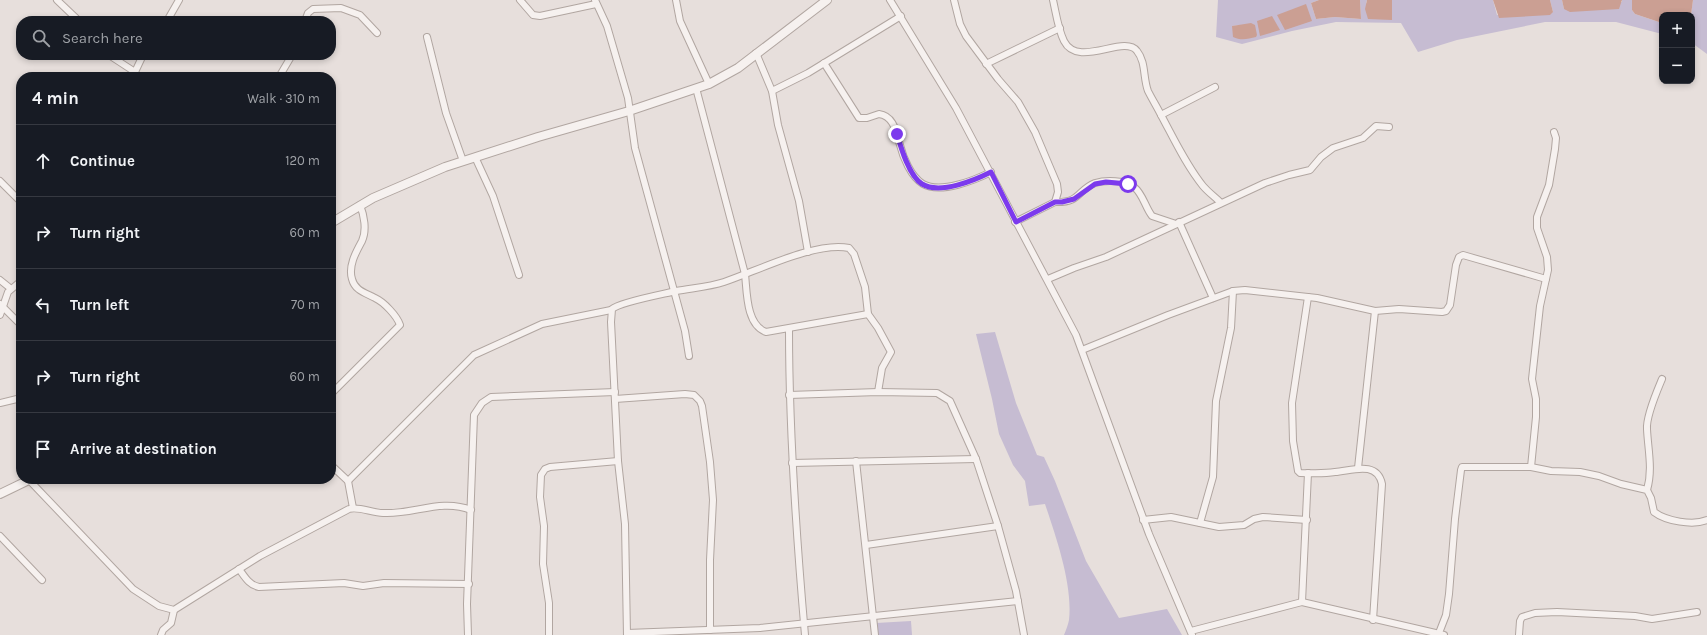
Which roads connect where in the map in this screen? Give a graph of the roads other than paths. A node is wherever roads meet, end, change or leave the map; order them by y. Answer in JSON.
{"nodes":[{"id":1,"x":57,"y":0,"type":"edge"},
{"id":2,"x":179,"y":0,"type":"edge"},
{"id":3,"x":520,"y":0,"type":"edge"},
{"id":4,"x":676,"y":0,"type":"edge"},
{"id":5,"x":827,"y":0,"type":"edge"},
{"id":6,"x":890,"y":0,"type":"edge"},
{"id":7,"x":954,"y":0,"type":"edge"},
{"id":8,"x":1053,"y":0,"type":"edge"},
{"id":9,"x":595,"y":2,"type":"edge"},
{"id":10,"x":74,"y":16,"type":"edge"},
{"id":11,"x":170,"y":16,"type":"edge"},
{"id":12,"x":307,"y":16,"type":"edge"},
{"id":13,"x":901,"y":16,"type":"junction"},
{"id":14,"x":1060,"y":28,"type":"junction"},
{"id":15,"x":377,"y":33,"type":"dead end"},
{"id":16,"x":427,"y":37,"type":"dead end"},
{"id":17,"x":756,"y":54,"type":"junction"},
{"id":18,"x":116,"y":60,"type":"edge"},
{"id":19,"x":142,"y":60,"type":"edge"},
{"id":20,"x":289,"y":60,"type":"edge"},
{"id":21,"x":824,"y":63,"type":"junction"},
{"id":22,"x":986,"y":64,"type":"junction"},
{"id":23,"x":132,"y":72,"type":"edge"},
{"id":24,"x":136,"y":72,"type":"edge"},
{"id":25,"x":282,"y":72,"type":"edge"},
{"id":26,"x":709,"y":84,"type":"junction"},
{"id":27,"x":1215,"y":87,"type":"dead end"},
{"id":28,"x":696,"y":88,"type":"junction"},
{"id":29,"x":772,"y":91,"type":"junction"},
{"id":30,"x":629,"y":111,"type":"junction"},
{"id":31,"x":1161,"y":115,"type":"junction"},
{"id":32,"x":1389,"y":127,"type":"dead end"},
{"id":33,"x":1554,"y":132,"type":"dead end"},
{"id":34,"x":475,"y":157,"type":"junction"},
{"id":35,"x":463,"y":161,"type":"junction"},
{"id":36,"x":991,"y":172,"type":"junction"},
{"id":37,"x":0,"y":181,"type":"edge"},
{"id":38,"x":16,"y":197,"type":"edge"},
{"id":39,"x":1055,"y":202,"type":"junction"},
{"id":40,"x":1221,"y":203,"type":"junction"},
{"id":41,"x":360,"y":205,"type":"junction"},
{"id":42,"x":336,"y":220,"type":"edge"},
{"id":43,"x":1016,"y":222,"type":"junction"},
{"id":44,"x":1178,"y":223,"type":"junction"},
{"id":45,"x":808,"y":252,"type":"junction"},
{"id":46,"x":745,"y":274,"type":"junction"},
{"id":47,"x":519,"y":275,"type":"dead end"},
{"id":48,"x":1048,"y":279,"type":"junction"},
{"id":49,"x":1546,"y":279,"type":"junction"},
{"id":50,"x":0,"y":280,"type":"edge"},
{"id":51,"x":16,"y":284,"type":"edge"},
{"id":52,"x":10,"y":288,"type":"junction"},
{"id":53,"x":1233,"y":291,"type":"junction"},
{"id":54,"x":673,"y":292,"type":"junction"},
{"id":55,"x":1308,"y":297,"type":"junction"},
{"id":56,"x":1213,"y":298,"type":"junction"},
{"id":57,"x":2,"y":306,"type":"edge"},
{"id":58,"x":611,"y":310,"type":"junction"},
{"id":59,"x":1375,"y":311,"type":"junction"},
{"id":60,"x":868,"y":314,"type":"junction"},
{"id":61,"x":0,"y":315,"type":"edge"},
{"id":62,"x":16,"y":321,"type":"edge"},
{"id":63,"x":789,"y":328,"type":"junction"},
{"id":64,"x":1082,"y":350,"type":"junction"},
{"id":65,"x":689,"y":356,"type":"dead end"},
{"id":66,"x":1662,"y":379,"type":"dead end"},
{"id":67,"x":336,"y":389,"type":"edge"},
{"id":68,"x":878,"y":392,"type":"junction"},
{"id":69,"x":789,"y":395,"type":"junction"},
{"id":70,"x":615,"y":396,"type":"junction"},
{"id":71,"x":16,"y":399,"type":"edge"},
{"id":72,"x":0,"y":403,"type":"edge"},
{"id":73,"x":976,"y":459,"type":"junction"},
{"id":74,"x":618,"y":461,"type":"junction"},
{"id":75,"x":856,"y":461,"type":"junction"},
{"id":76,"x":792,"y":464,"type":"junction"},
{"id":77,"x":1531,"y":467,"type":"junction"},
{"id":78,"x":1358,"y":468,"type":"junction"},
{"id":79,"x":336,"y":470,"type":"edge"},
{"id":80,"x":1308,"y":473,"type":"junction"},
{"id":81,"x":348,"y":481,"type":"junction"},
{"id":82,"x":21,"y":484,"type":"edge"},
{"id":83,"x":34,"y":484,"type":"edge"},
{"id":84,"x":1647,"y":490,"type":"junction"},
{"id":85,"x":0,"y":494,"type":"edge"},
{"id":86,"x":353,"y":508,"type":"junction"},
{"id":87,"x":471,"y":510,"type":"junction"},
{"id":88,"x":1144,"y":520,"type":"junction"},
{"id":89,"x":1306,"y":520,"type":"junction"},
{"id":90,"x":1707,"y":520,"type":"edge"},
{"id":91,"x":1200,"y":523,"type":"junction"},
{"id":92,"x":998,"y":526,"type":"junction"},
{"id":93,"x":0,"y":536,"type":"edge"},
{"id":94,"x":866,"y":545,"type":"junction"},
{"id":95,"x":239,"y":569,"type":"junction"},
{"id":96,"x":42,"y":580,"type":"dead end"},
{"id":97,"x":468,"y":584,"type":"junction"},
{"id":98,"x":1018,"y":601,"type":"junction"},
{"id":99,"x":1302,"y":602,"type":"junction"},
{"id":100,"x":174,"y":610,"type":"junction"},
{"id":101,"x":1698,"y":612,"type":"dead end"},
{"id":102,"x":873,"y":616,"type":"junction"},
{"id":103,"x":1373,"y":620,"type":"junction"},
{"id":104,"x":804,"y":624,"type":"junction"},
{"id":105,"x":710,"y":630,"type":"junction"},
{"id":106,"x":1192,"y":633,"type":"edge"},
{"id":107,"x":627,"y":634,"type":"edge"},
{"id":108,"x":1441,"y":634,"type":"edge"},
{"id":109,"x":161,"y":635,"type":"edge"},
{"id":110,"x":468,"y":635,"type":"edge"},
{"id":111,"x":549,"y":635,"type":"edge"},
{"id":112,"x":805,"y":635,"type":"edge"},
{"id":113,"x":875,"y":635,"type":"edge"},
{"id":114,"x":1024,"y":635,"type":"edge"},
{"id":115,"x":1519,"y":635,"type":"edge"}],
"edges":[{"from":1,"to":10,"type":"street"},
{"from":2,"to":11,"type":"street"},
{"from":3,"to":9,"type":"street"},
{"from":4,"to":26,"type":"street"},
{"from":5,"to":17,"type":"street"},
{"from":6,"to":13,"type":"street"},
{"from":7,"to":22,"type":"street"},
{"from":8,"to":14,"type":"street"},
{"from":9,"to":30,"type":"street"},
{"from":12,"to":15,"type":"street"},
{"from":13,"to":21,"type":"street"},
{"from":13,"to":36,"type":"street"},
{"from":14,"to":22,"type":"street"},
{"from":14,"to":31,"type":"street"},
{"from":16,"to":35,"type":"street"},
{"from":17,"to":26,"type":"street"},
{"from":17,"to":29,"type":"street"},
{"from":18,"to":23,"type":"street"},
{"from":19,"to":24,"type":"street"},
{"from":20,"to":25,"type":"street"},
{"from":21,"to":29,"type":"street"},
{"from":21,"to":36,"type":"street"},
{"from":22,"to":39,"type":"street"},
{"from":26,"to":28,"type":"street"},
{"from":27,"to":31,"type":"street"},
{"from":28,"to":30,"type":"street"},
{"from":28,"to":46,"type":"street"},
{"from":29,"to":45,"type":"street"},
{"from":30,"to":34,"type":"street"},
{"from":30,"to":54,"type":"street"},
{"from":31,"to":40,"type":"street"},
{"from":32,"to":40,"type":"street"},
{"from":33,"to":49,"type":"street"},
{"from":34,"to":35,"type":"street"},
{"from":34,"to":47,"type":"street"},
{"from":35,"to":41,"type":"street"},
{"from":36,"to":43,"type":"street"},
{"from":37,"to":38,"type":"street"},
{"from":39,"to":43,"type":"street"},
{"from":39,"to":44,"type":"street"},
{"from":40,"to":44,"type":"street"},
{"from":41,"to":42,"type":"street"},
{"from":41,"to":67,"type":"street"},
{"from":43,"to":48,"type":"street"},
{"from":44,"to":48,"type":"street"},
{"from":44,"to":56,"type":"street"},
{"from":45,"to":46,"type":"street"},
{"from":45,"to":60,"type":"street"},
{"from":46,"to":54,"type":"street"},
{"from":46,"to":63,"type":"street"},
{"from":48,"to":64,"type":"street"},
{"from":49,"to":59,"type":"street"},
{"from":49,"to":77,"type":"street"},
{"from":50,"to":52,"type":"street"},
{"from":51,"to":52,"type":"street"},
{"from":52,"to":57,"type":"street"},
{"from":53,"to":55,"type":"street"},
{"from":53,"to":56,"type":"street"},
{"from":53,"to":91,"type":"street"},
{"from":54,"to":58,"type":"street"},
{"from":54,"to":65,"type":"street"},
{"from":55,"to":59,"type":"street"},
{"from":55,"to":80,"type":"street"},
{"from":56,"to":64,"type":"street"},
{"from":57,"to":61,"type":"street"},
{"from":57,"to":62,"type":"street"},
{"from":58,"to":70,"type":"street"},
{"from":58,"to":81,"type":"street"},
{"from":59,"to":78,"type":"street"},
{"from":60,"to":63,"type":"street"},
{"from":60,"to":68,"type":"street"},
{"from":63,"to":69,"type":"street"},
{"from":64,"to":88,"type":"street"},
{"from":66,"to":84,"type":"street"},
{"from":68,"to":69,"type":"street"},
{"from":68,"to":73,"type":"street"},
{"from":69,"to":76,"type":"street"},
{"from":70,"to":74,"type":"street"},
{"from":70,"to":87,"type":"street"},
{"from":70,"to":105,"type":"street"},
{"from":71,"to":72,"type":"street"},
{"from":73,"to":75,"type":"street"},
{"from":73,"to":92,"type":"street"},
{"from":74,"to":107,"type":"street"},
{"from":74,"to":111,"type":"street"},
{"from":75,"to":76,"type":"street"},
{"from":75,"to":94,"type":"street"},
{"from":76,"to":104,"type":"street"},
{"from":77,"to":84,"type":"street"},
{"from":77,"to":108,"type":"street"},
{"from":78,"to":80,"type":"street"},
{"from":78,"to":103,"type":"street"},
{"from":79,"to":81,"type":"street"},
{"from":80,"to":89,"type":"street"},
{"from":81,"to":86,"type":"street"},
{"from":82,"to":85,"type":"street"},
{"from":83,"to":100,"type":"street"},
{"from":84,"to":90,"type":"street"},
{"from":86,"to":87,"type":"street"},
{"from":86,"to":95,"type":"street"},
{"from":87,"to":97,"type":"street"},
{"from":88,"to":91,"type":"street"},
{"from":88,"to":106,"type":"street"},
{"from":89,"to":91,"type":"street"},
{"from":89,"to":99,"type":"street"},
{"from":92,"to":94,"type":"street"},
{"from":92,"to":98,"type":"street"},
{"from":93,"to":96,"type":"street"},
{"from":94,"to":102,"type":"street"},
{"from":95,"to":97,"type":"street"},
{"from":95,"to":100,"type":"street"},
{"from":97,"to":110,"type":"street"},
{"from":98,"to":102,"type":"street"},
{"from":98,"to":114,"type":"street"},
{"from":99,"to":103,"type":"street"},
{"from":99,"to":106,"type":"street"},
{"from":100,"to":109,"type":"street"},
{"from":101,"to":115,"type":"street"},
{"from":102,"to":104,"type":"street"},
{"from":102,"to":113,"type":"street"},
{"from":103,"to":108,"type":"street"},
{"from":104,"to":105,"type":"street"},
{"from":104,"to":112,"type":"street"},
{"from":105,"to":107,"type":"street"}]}
